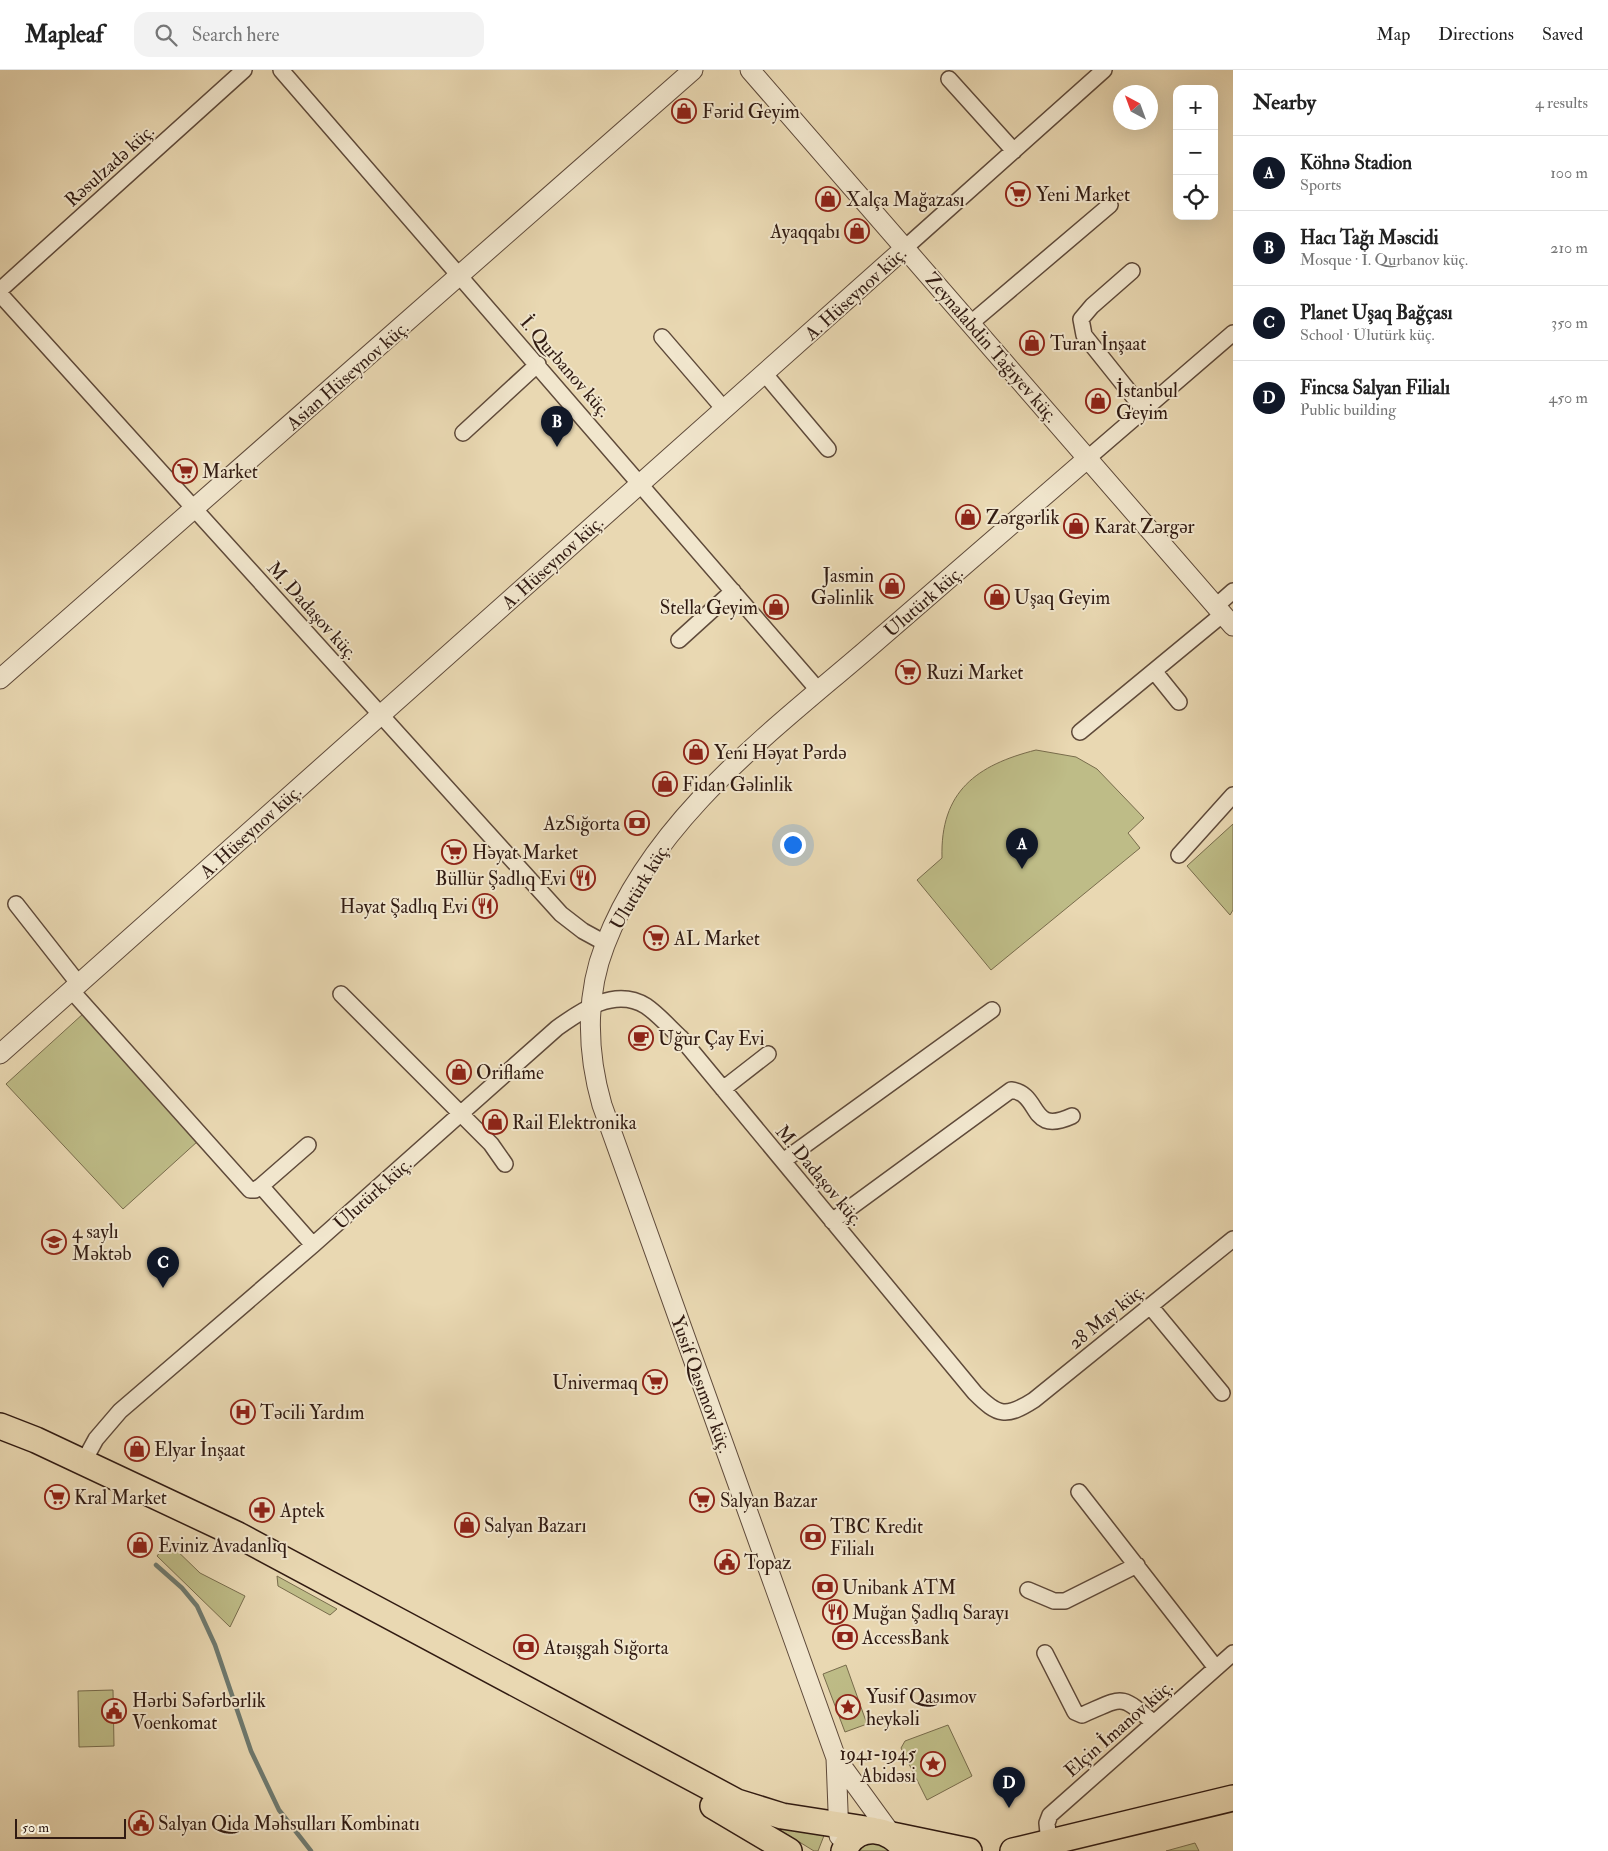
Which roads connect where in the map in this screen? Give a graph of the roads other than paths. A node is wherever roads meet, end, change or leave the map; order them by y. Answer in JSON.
{"nodes":[{"id":1,"x":244,"y":70,"type":"edge"},
{"id":2,"x":281,"y":70,"type":"edge"},
{"id":3,"x":694,"y":70,"type":"edge"},
{"id":4,"x":750,"y":70,"type":"edge"},
{"id":5,"x":1104,"y":70,"type":"edge"},
{"id":6,"x":949,"y":79,"type":"dead end"},
{"id":7,"x":1014,"y":151,"type":"junction"},
{"id":8,"x":1110,"y":205,"type":"dead end"},
{"id":9,"x":906,"y":247,"type":"junction"},
{"id":10,"x":1132,"y":271,"type":"dead end"},
{"id":11,"x":461,"y":276,"type":"junction"},
{"id":12,"x":0,"y":290,"type":"edge"},
{"id":13,"x":0,"y":294,"type":"edge"},
{"id":14,"x":971,"y":323,"type":"junction"},
{"id":15,"x":1233,"y":333,"type":"edge"},
{"id":16,"x":662,"y":337,"type":"dead end"},
{"id":17,"x":538,"y":364,"type":"junction"},
{"id":18,"x":764,"y":373,"type":"junction"},
{"id":19,"x":724,"y":409,"type":"junction"},
{"id":20,"x":1144,"y":410,"type":"junction"},
{"id":21,"x":463,"y":433,"type":"dead end"},
{"id":22,"x":828,"y":449,"type":"dead end"},
{"id":23,"x":1088,"y":458,"type":"junction"},
{"id":24,"x":641,"y":483,"type":"junction"},
{"id":25,"x":194,"y":509,"type":"junction"},
{"id":26,"x":733,"y":591,"type":"junction"},
{"id":27,"x":1233,"y":591,"type":"edge"},
{"id":28,"x":1224,"y":615,"type":"edge"},
{"id":29,"x":679,"y":640,"type":"dead end"},
{"id":30,"x":1154,"y":671,"type":"junction"},
{"id":31,"x":0,"y":679,"type":"edge"},
{"id":32,"x":819,"y":691,"type":"junction"},
{"id":33,"x":1179,"y":702,"type":"dead end"},
{"id":34,"x":380,"y":715,"type":"junction"},
{"id":35,"x":1080,"y":732,"type":"dead end"},
{"id":36,"x":1233,"y":795,"type":"edge"},
{"id":37,"x":1179,"y":855,"type":"dead end"},
{"id":38,"x":16,"y":904,"type":"dead end"},
{"id":39,"x":605,"y":943,"type":"junction"},
{"id":40,"x":75,"y":987,"type":"junction"},
{"id":41,"x":340,"y":994,"type":"dead end"},
{"id":42,"x":592,"y":1005,"type":"junction"},
{"id":43,"x":992,"y":1010,"type":"dead end"},
{"id":44,"x":0,"y":1054,"type":"edge"},
{"id":45,"x":768,"y":1054,"type":"dead end"},
{"id":46,"x":722,"y":1089,"type":"junction"},
{"id":47,"x":460,"y":1114,"type":"junction"},
{"id":48,"x":1072,"y":1116,"type":"dead end"},
{"id":49,"x":308,"y":1145,"type":"dead end"},
{"id":50,"x":783,"y":1161,"type":"junction"},
{"id":51,"x":505,"y":1164,"type":"dead end"},
{"id":52,"x":261,"y":1186,"type":"junction"},
{"id":53,"x":832,"y":1221,"type":"junction"},
{"id":54,"x":1233,"y":1239,"type":"edge"},
{"id":55,"x":313,"y":1245,"type":"junction"},
{"id":56,"x":1150,"y":1306,"type":"junction"},
{"id":57,"x":1222,"y":1393,"type":"dead end"},
{"id":58,"x":999,"y":1412,"type":"joint"},
{"id":59,"x":0,"y":1426,"type":"edge"},
{"id":60,"x":0,"y":1439,"type":"edge"},
{"id":61,"x":84,"y":1461,"type":"junction"},
{"id":62,"x":1080,"y":1492,"type":"dead end"},
{"id":63,"x":1136,"y":1565,"type":"junction"},
{"id":64,"x":1028,"y":1590,"type":"dead end"},
{"id":65,"x":1045,"y":1653,"type":"dead end"},
{"id":66,"x":1233,"y":1653,"type":"edge"},
{"id":67,"x":1216,"y":1668,"type":"junction"},
{"id":68,"x":1154,"y":1723,"type":"junction"},
{"id":69,"x":836,"y":1758,"type":"junction"},
{"id":70,"x":1233,"y":1798,"type":"edge"},
{"id":71,"x":839,"y":1825,"type":"junction"},
{"id":72,"x":890,"y":1839,"type":"edge"},
{"id":73,"x":1049,"y":1843,"type":"junction"},
{"id":74,"x":789,"y":1851,"type":"edge"},
{"id":75,"x":842,"y":1851,"type":"edge"},
{"id":76,"x":969,"y":1851,"type":"edge"},
{"id":77,"x":1013,"y":1851,"type":"edge"}],
"edges":[{"from":1,"to":12,"type":"street","name":"Rəsulzadə küç."},
{"from":2,"to":11,"type":"street","name":"İ. Qurbanov küç."},
{"from":3,"to":11,"type":"street","name":"Asian Hüseynov küç."},
{"from":4,"to":9,"type":"street","name":"Zeynalabdin Tağıyev küç."},
{"from":5,"to":7,"type":"street","name":"A. Hüseynov küç."},
{"from":6,"to":7,"type":"street"},
{"from":7,"to":9,"type":"street","name":"A. Hüseynov küç."},
{"from":8,"to":14,"type":"street"},
{"from":9,"to":14,"type":"street","name":"Zeynalabdin Tağıyev küç."},
{"from":9,"to":18,"type":"street","name":"A. Hüseynov küç."},
{"from":10,"to":20,"type":"street"},
{"from":11,"to":17,"type":"street","name":"İ. Qurbanov küç."},
{"from":11,"to":25,"type":"street","name":"Asian Hüseynov küç."},
{"from":13,"to":25,"type":"street","name":"M. Dadaşov küç."},
{"from":14,"to":23,"type":"street","name":"Zeynalabdin Tağıyev küç."},
{"from":15,"to":20,"type":"street","name":"Ulutürk küç."},
{"from":16,"to":19,"type":"street"},
{"from":17,"to":21,"type":"street"},
{"from":17,"to":24,"type":"street","name":"İ. Qurbanov küç."},
{"from":18,"to":19,"type":"street","name":"A. Hüseynov küç."},
{"from":18,"to":22,"type":"street"},
{"from":19,"to":24,"type":"street","name":"A. Hüseynov küç."},
{"from":20,"to":23,"type":"street","name":"Ulutürk küç."},
{"from":23,"to":28,"type":"street","name":"Zeynalabdin Tağıyev küç."},
{"from":23,"to":32,"type":"street","name":"Ulutürk küç."},
{"from":24,"to":26,"type":"street","name":"İ. Qurbanov küç."},
{"from":24,"to":34,"type":"street","name":"A. Hüseynov küç."},
{"from":25,"to":31,"type":"street","name":"Asian Hüseynov küç."},
{"from":25,"to":34,"type":"street","name":"M. Dadaşov küç."},
{"from":26,"to":29,"type":"street"},
{"from":26,"to":32,"type":"street","name":"İ. Qurbanov küç."},
{"from":27,"to":28,"type":"street"},
{"from":28,"to":30,"type":"street"},
{"from":30,"to":33,"type":"street"},
{"from":30,"to":35,"type":"street"},
{"from":32,"to":39,"type":"street","name":"Ulutürk küç."},
{"from":34,"to":39,"type":"street","name":"M. Dadaşov küç."},
{"from":34,"to":40,"type":"street","name":"A. Hüseynov küç."},
{"from":36,"to":37,"type":"street"},
{"from":38,"to":40,"type":"street"},
{"from":39,"to":42,"type":"street","name":"Ulutürk küç."},
{"from":40,"to":44,"type":"street","name":"A. Hüseynov küç."},
{"from":40,"to":52,"type":"street"},
{"from":41,"to":47,"type":"street"},
{"from":42,"to":46,"type":"street","name":"M. Dadaşov küç."},
{"from":42,"to":47,"type":"street","name":"Ulutürk küç."},
{"from":42,"to":69,"type":"street","name":"Yusif Qasımov küç."},
{"from":43,"to":50,"type":"street"},
{"from":45,"to":46,"type":"street"},
{"from":46,"to":50,"type":"street","name":"M. Dadaşov küç."},
{"from":47,"to":51,"type":"street"},
{"from":47,"to":55,"type":"street","name":"Ulutürk küç."},
{"from":48,"to":53,"type":"street"},
{"from":49,"to":52,"type":"street"},
{"from":50,"to":53,"type":"street","name":"M. Dadaşov küç."},
{"from":52,"to":55,"type":"street"},
{"from":53,"to":58,"type":"street","name":"M. Dadaşov küç."},
{"from":54,"to":56,"type":"street","name":"28 May küç."},
{"from":55,"to":61,"type":"street","name":"Ulutürk küç."},
{"from":56,"to":57,"type":"street"},
{"from":56,"to":58,"type":"street","name":"28 May küç."},
{"from":59,"to":61,"type":"main road"},
{"from":60,"to":74,"type":"main road"},
{"from":61,"to":71,"type":"main road"},
{"from":62,"to":63,"type":"street"},
{"from":63,"to":64,"type":"street"},
{"from":63,"to":67,"type":"street"},
{"from":65,"to":68,"type":"street"},
{"from":66,"to":67,"type":"street","name":"Elçin İmanov küç."},
{"from":67,"to":68,"type":"street","name":"Elçin İmanov küç."},
{"from":68,"to":73,"type":"street","name":"Elçin İmanov küç."},
{"from":69,"to":71,"type":"street"},
{"from":69,"to":72,"type":"street"},
{"from":70,"to":73,"type":"main road"},
{"from":71,"to":72,"type":"main road"},
{"from":71,"to":75,"type":"street"},
{"from":72,"to":75,"type":"main road"},
{"from":72,"to":76,"type":"main road"},
{"from":73,"to":77,"type":"main road"}]}
